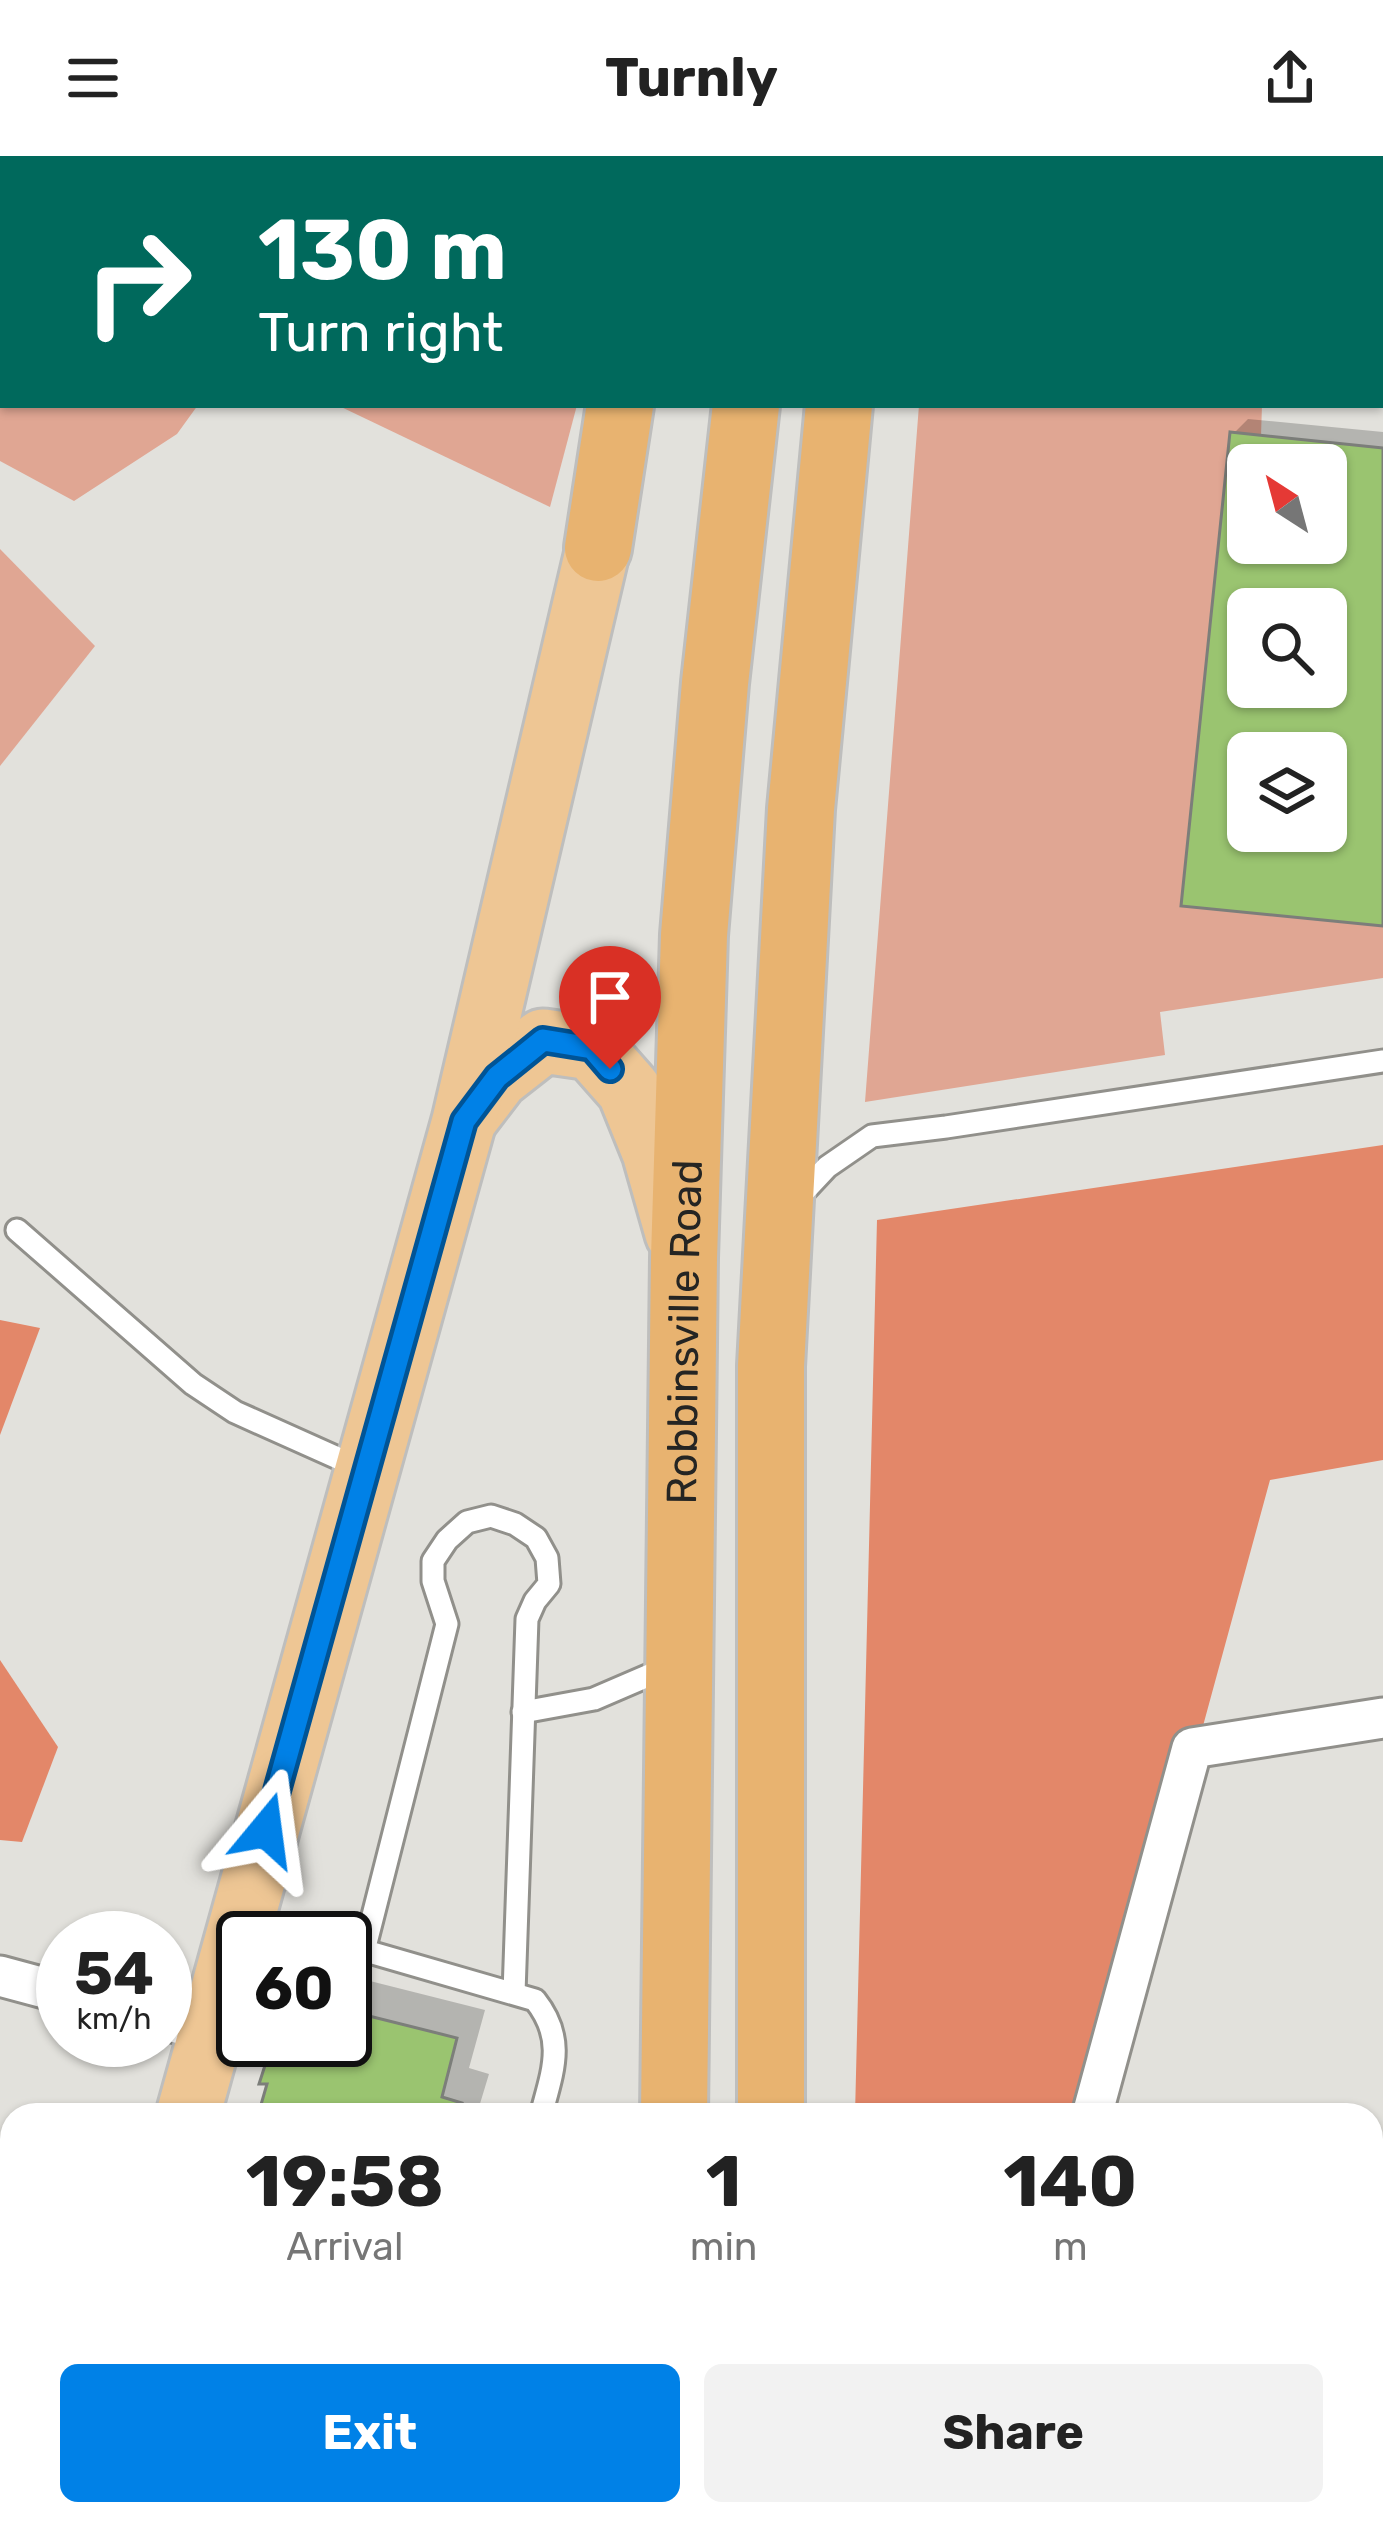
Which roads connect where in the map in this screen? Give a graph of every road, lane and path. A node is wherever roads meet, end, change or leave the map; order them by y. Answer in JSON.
{"nodes":[{"id":1,"x":620,"y":408,"type":"edge"},
{"id":2,"x":746,"y":408,"type":"edge"},
{"id":3,"x":839,"y":408,"type":"edge"},
{"id":4,"x":598,"y":548,"type":"joint"},
{"id":5,"x":1383,"y":1060,"type":"edge"},
{"id":6,"x":464,"y":1121,"type":"junction"},
{"id":7,"x":777,"y":1221,"type":"junction"},
{"id":8,"x":17,"y":1230,"type":"dead end"},
{"id":9,"x":683,"y":1258,"type":"junction"},
{"id":10,"x":366,"y":1471,"type":"junction"},
{"id":11,"x":679,"y":1662,"type":"junction"},
{"id":12,"x":524,"y":1712,"type":"junction"},
{"id":13,"x":1383,"y":1718,"type":"edge"},
{"id":14,"x":244,"y":1911,"type":"edge"},
{"id":15,"x":365,"y":1911,"type":"edge"},
{"id":16,"x":372,"y":1953,"type":"edge"},
{"id":17,"x":216,"y":1971,"type":"edge"},
{"id":18,"x":0,"y":1976,"type":"edge"},
{"id":19,"x":36,"y":1986,"type":"edge"},
{"id":20,"x":514,"y":1993,"type":"junction"},
{"id":21,"x":192,"y":2018,"type":"edge"},
{"id":22,"x":188,"y":2067,"type":"edge"},
{"id":23,"x":188,"y":2103,"type":"edge"},
{"id":24,"x":544,"y":2103,"type":"edge"},
{"id":25,"x":674,"y":2103,"type":"edge"},
{"id":26,"x":771,"y":2103,"type":"edge"},
{"id":27,"x":1095,"y":2103,"type":"edge"}],
"edges":[{"from":1,"to":4,"type":"highway"},
{"from":2,"to":9,"type":"highway","name":"Robbinsville Road"},
{"from":3,"to":7,"type":"highway","name":"Robbinsville Road"},
{"from":4,"to":6,"type":"main road"},
{"from":5,"to":7,"type":"lane"},
{"from":6,"to":9,"type":"main road"},
{"from":6,"to":10,"type":"main road"},
{"from":7,"to":26,"type":"highway","name":"Robbinsville Road"},
{"from":8,"to":10,"type":"lane"},
{"from":9,"to":11,"type":"highway","name":"Robbinsville Road"},
{"from":10,"to":14,"type":"main road"},
{"from":11,"to":12,"type":"lane"},
{"from":11,"to":25,"type":"highway","name":"Robbinsville Road"},
{"from":12,"to":15,"type":"lane"},
{"from":12,"to":20,"type":"lane"},
{"from":13,"to":27,"type":"street"},
{"from":16,"to":20,"type":"lane"},
{"from":17,"to":21,"type":"main road"},
{"from":18,"to":19,"type":"street"},
{"from":20,"to":24,"type":"lane"},
{"from":22,"to":23,"type":"main road"}]}
